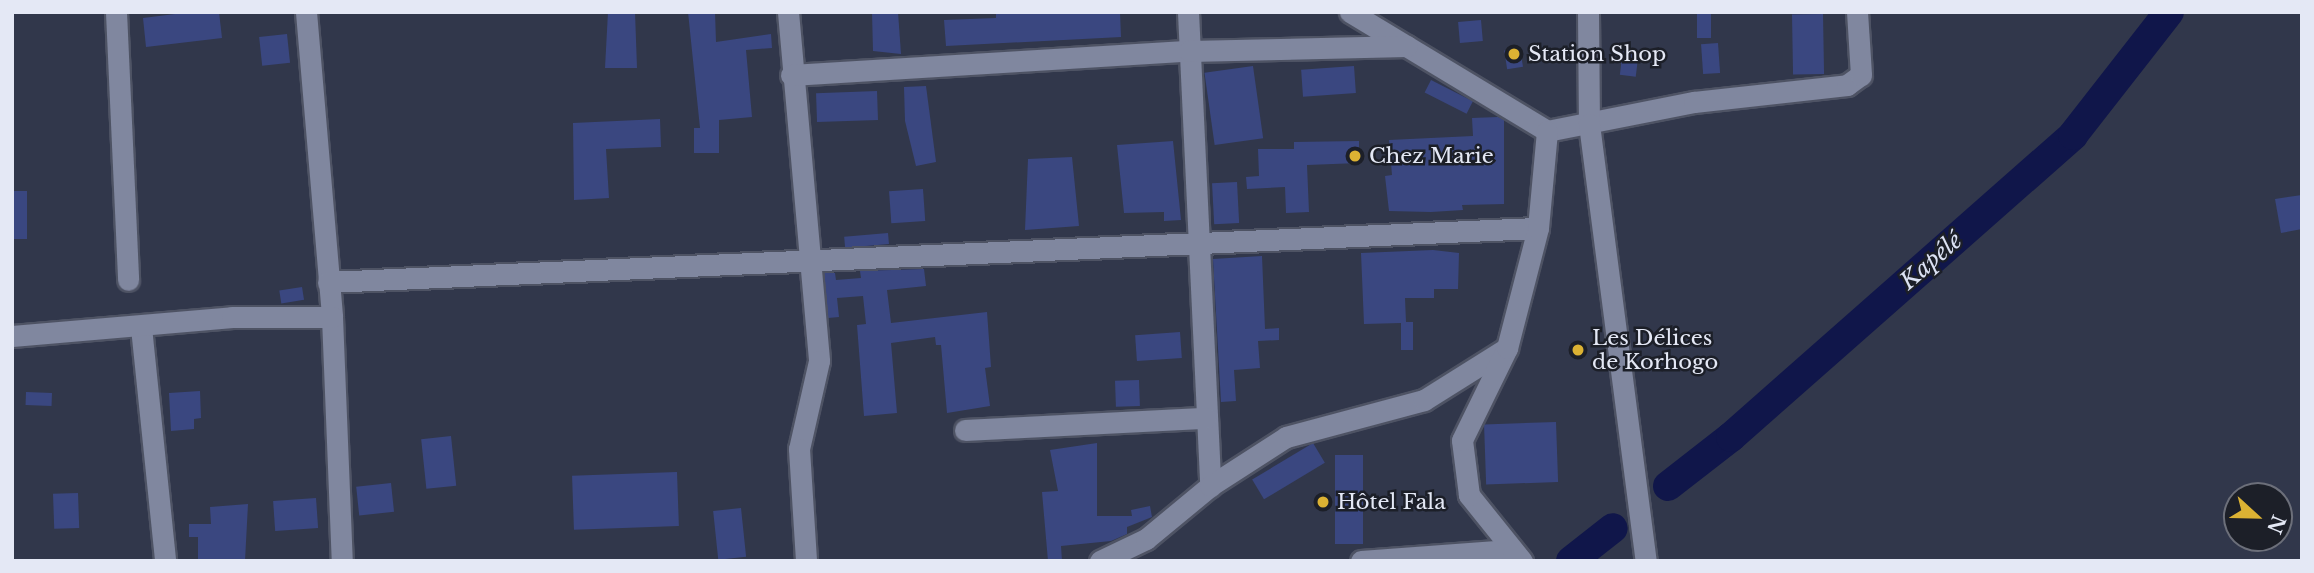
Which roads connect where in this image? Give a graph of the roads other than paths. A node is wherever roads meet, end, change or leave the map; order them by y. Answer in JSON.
{"nodes":[{"id":1,"x":117,"y":12,"type":"edge"},
{"id":2,"x":306,"y":12,"type":"edge"},
{"id":3,"x":788,"y":12,"type":"edge"},
{"id":4,"x":1188,"y":12,"type":"edge"},
{"id":5,"x":1350,"y":12,"type":"edge"},
{"id":6,"x":1588,"y":12,"type":"edge"},
{"id":7,"x":1857,"y":12,"type":"edge"},
{"id":8,"x":1407,"y":46,"type":"junction"},
{"id":9,"x":1189,"y":51,"type":"junction"},
{"id":10,"x":791,"y":75,"type":"junction"},
{"id":11,"x":1589,"y":124,"type":"junction"},
{"id":12,"x":1547,"y":131,"type":"junction"},
{"id":13,"x":1538,"y":228,"type":"junction"},
{"id":14,"x":1197,"y":244,"type":"junction"},
{"id":15,"x":809,"y":262,"type":"junction"},
{"id":16,"x":128,"y":280,"type":"dead end"},
{"id":17,"x":328,"y":282,"type":"junction"},
{"id":18,"x":332,"y":317,"type":"junction"},
{"id":19,"x":141,"y":327,"type":"junction"},
{"id":20,"x":12,"y":336,"type":"edge"},
{"id":21,"x":1507,"y":348,"type":"junction"},
{"id":22,"x":1206,"y":418,"type":"junction"},
{"id":23,"x":965,"y":430,"type":"dead end"},
{"id":24,"x":1210,"y":486,"type":"junction"},
{"id":25,"x":1516,"y":555,"type":"edge"},
{"id":26,"x":165,"y":561,"type":"edge"},
{"id":27,"x":342,"y":561,"type":"edge"},
{"id":28,"x":806,"y":561,"type":"edge"},
{"id":29,"x":1100,"y":561,"type":"edge"},
{"id":30,"x":1361,"y":561,"type":"edge"},
{"id":31,"x":1646,"y":561,"type":"edge"}],
"edges":[{"from":1,"to":16,"type":"street"},
{"from":2,"to":17,"type":"street"},
{"from":3,"to":10,"type":"street"},
{"from":4,"to":9,"type":"street"},
{"from":5,"to":8,"type":"street"},
{"from":6,"to":11,"type":"street"},
{"from":7,"to":11,"type":"street"},
{"from":8,"to":9,"type":"street"},
{"from":8,"to":12,"type":"street"},
{"from":9,"to":10,"type":"street"},
{"from":9,"to":14,"type":"street"},
{"from":10,"to":15,"type":"street"},
{"from":11,"to":12,"type":"street"},
{"from":11,"to":31,"type":"street"},
{"from":12,"to":13,"type":"street"},
{"from":13,"to":14,"type":"street"},
{"from":13,"to":21,"type":"street"},
{"from":14,"to":15,"type":"street"},
{"from":14,"to":22,"type":"street"},
{"from":15,"to":17,"type":"street"},
{"from":15,"to":28,"type":"street"},
{"from":17,"to":18,"type":"street"},
{"from":18,"to":19,"type":"street"},
{"from":18,"to":27,"type":"street"},
{"from":19,"to":20,"type":"street"},
{"from":19,"to":26,"type":"street"},
{"from":21,"to":24,"type":"street"},
{"from":21,"to":25,"type":"street"},
{"from":22,"to":23,"type":"street"},
{"from":22,"to":24,"type":"street"},
{"from":24,"to":29,"type":"street"},
{"from":25,"to":30,"type":"street"}]}
